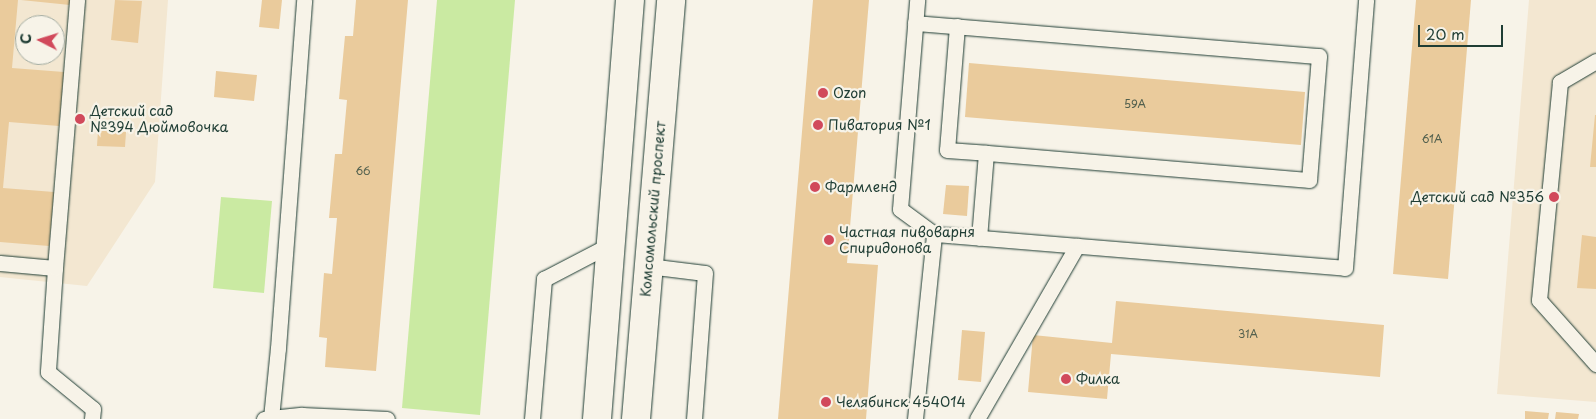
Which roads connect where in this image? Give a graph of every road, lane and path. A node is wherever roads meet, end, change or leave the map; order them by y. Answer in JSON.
{"nodes":[{"id":1,"x":77,"y":0,"type":"edge"},
{"id":2,"x":304,"y":0,"type":"edge"},
{"id":3,"x":630,"y":0,"type":"edge"},
{"id":4,"x":670,"y":0,"type":"edge"},
{"id":5,"x":917,"y":0,"type":"edge"},
{"id":6,"x":1366,"y":0,"type":"edge"},
{"id":7,"x":915,"y":23,"type":"junction"},
{"id":8,"x":957,"y":26,"type":"junction"},
{"id":9,"x":1596,"y":61,"type":"edge"},
{"id":10,"x":986,"y":153,"type":"junction"},
{"id":11,"x":934,"y":234,"type":"junction"},
{"id":12,"x":979,"y":238,"type":"junction"},
{"id":13,"x":611,"y":244,"type":"junction"},
{"id":14,"x":1077,"y":246,"type":"junction"},
{"id":15,"x":0,"y":263,"type":"edge"},
{"id":16,"x":648,"y":266,"type":"junction"},
{"id":17,"x":55,"y":268,"type":"junction"},
{"id":18,"x":608,"y":277,"type":"junction"},
{"id":19,"x":1596,"y":364,"type":"edge"},
{"id":20,"x":267,"y":418,"type":"edge"},
{"id":21,"x":92,"y":419,"type":"edge"},
{"id":22,"x":387,"y":419,"type":"edge"},
{"id":23,"x":532,"y":419,"type":"edge"},
{"id":24,"x":597,"y":419,"type":"edge"},
{"id":25,"x":636,"y":419,"type":"edge"},
{"id":26,"x":694,"y":419,"type":"edge"},
{"id":27,"x":915,"y":419,"type":"edge"},
{"id":28,"x":977,"y":419,"type":"edge"}],
"edges":[{"from":1,"to":17,"type":"lane"},
{"from":2,"to":20,"type":"lane"},
{"from":3,"to":13,"type":"main road"},
{"from":4,"to":16,"type":"main road","name":"Комсомольский проспект"},
{"from":5,"to":7,"type":"lane"},
{"from":6,"to":14,"type":"lane"},
{"from":7,"to":8,"type":"lane"},
{"from":7,"to":11,"type":"lane"},
{"from":8,"to":10,"type":"lane"},
{"from":8,"to":10,"type":"lane"},
{"from":9,"to":19,"type":"lane"},
{"from":10,"to":12,"type":"lane"},
{"from":11,"to":12,"type":"lane"},
{"from":11,"to":27,"type":"lane"},
{"from":12,"to":14,"type":"lane"},
{"from":13,"to":18,"type":"main road"},
{"from":13,"to":23,"type":"lane"},
{"from":14,"to":28,"type":"lane"},
{"from":15,"to":17,"type":"lane"},
{"from":16,"to":25,"type":"main road","name":"Комсомольский проспект"},
{"from":16,"to":26,"type":"lane"},
{"from":17,"to":21,"type":"lane"},
{"from":18,"to":24,"type":"main road"},
{"from":18,"to":25,"type":"main road"},
{"from":20,"to":22,"type":"lane"}]}
